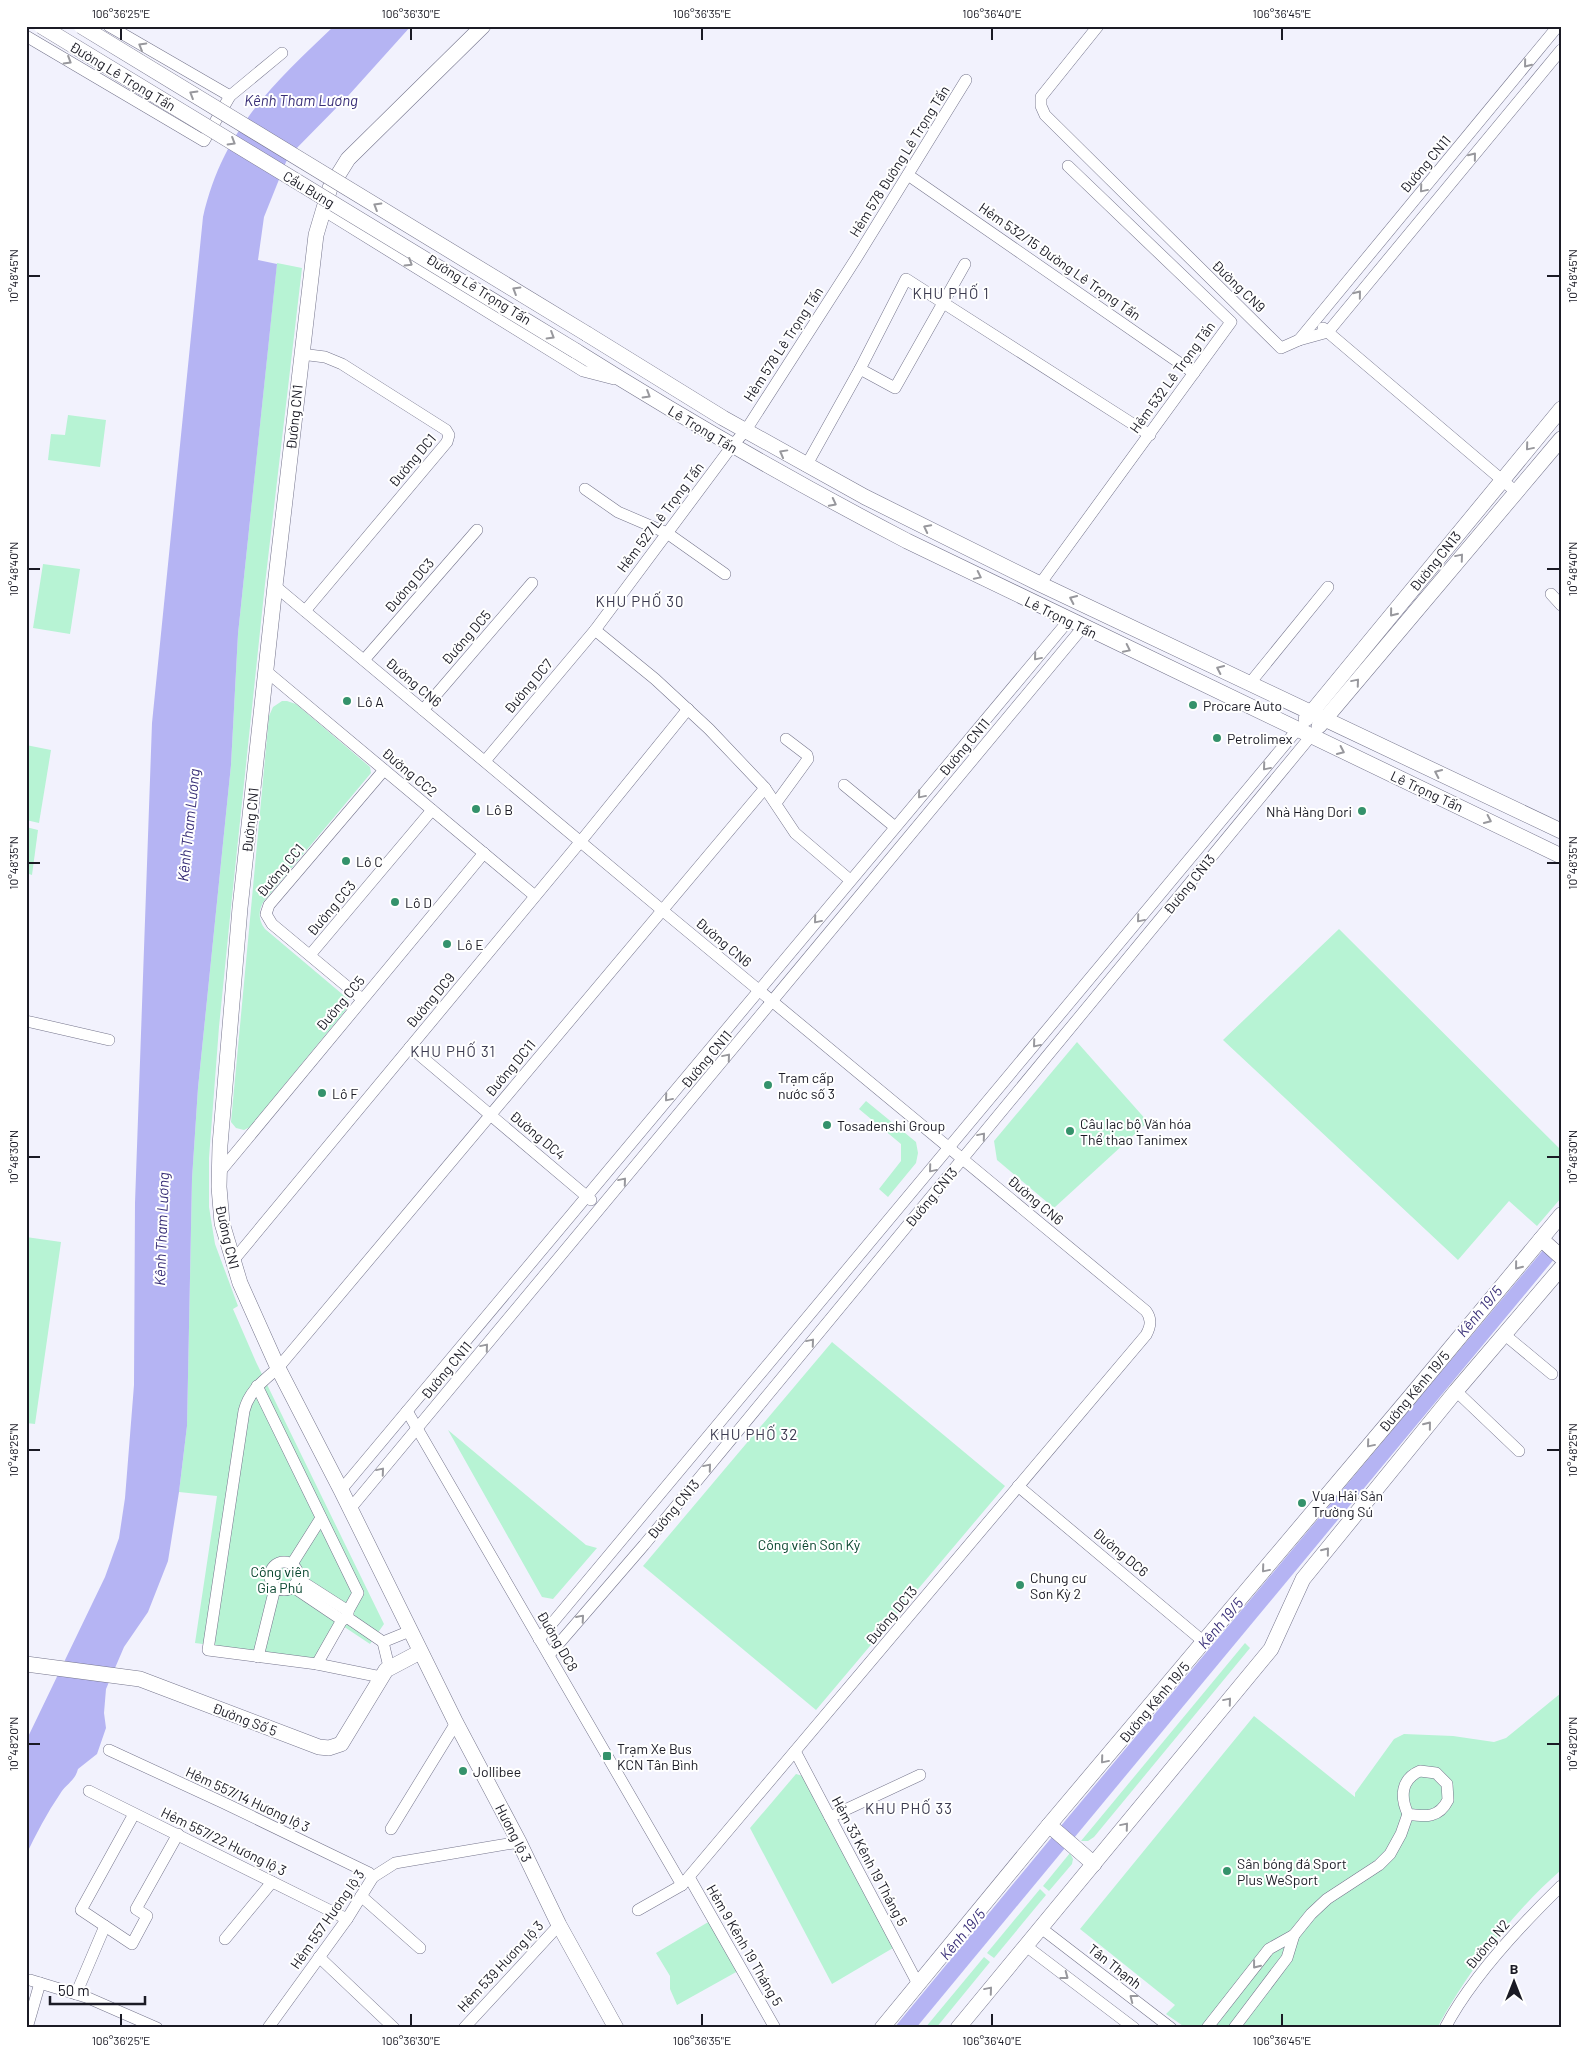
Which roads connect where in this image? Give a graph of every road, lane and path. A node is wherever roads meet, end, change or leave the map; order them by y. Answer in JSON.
{"nodes":[{"id":1,"x":41,"y":26,"type":"edge"},
{"id":2,"x":81,"y":26,"type":"edge"},
{"id":3,"x":109,"y":26,"type":"edge"},
{"id":4,"x":484,"y":26,"type":"edge"},
{"id":5,"x":1098,"y":26,"type":"edge"},
{"id":6,"x":1558,"y":26,"type":"edge"},
{"id":7,"x":26,"y":36,"type":"edge"},
{"id":8,"x":1561,"y":50,"type":"edge"},
{"id":9,"x":282,"y":53,"type":"dead end"},
{"id":10,"x":966,"y":80,"type":"dead end"},
{"id":11,"x":230,"y":96,"type":"junction"},
{"id":12,"x":1068,"y":166,"type":"dead end"},
{"id":13,"x":908,"y":174,"type":"junction"},
{"id":14,"x":323,"y":210,"type":"junction"},
{"id":15,"x":857,"y":256,"type":"joint"},
{"id":16,"x":965,"y":264,"type":"dead end"},
{"id":17,"x":944,"y":304,"type":"junction"},
{"id":18,"x":1314,"y":321,"type":"junction"},
{"id":19,"x":1328,"y":332,"type":"junction"},
{"id":20,"x":587,"y":334,"type":"joint"},
{"id":21,"x":1299,"y":340,"type":"junction"},
{"id":22,"x":576,"y":351,"type":"joint"},
{"id":23,"x":301,"y":354,"type":"junction"},
{"id":24,"x":860,"y":369,"type":"junction"},
{"id":25,"x":1194,"y":373,"type":"junction"},
{"id":26,"x":625,"y":382,"type":"junction"},
{"id":27,"x":1561,"y":409,"type":"edge"},
{"id":28,"x":746,"y":430,"type":"junction"},
{"id":29,"x":1150,"y":435,"type":"junction"},
{"id":30,"x":1561,"y":438,"type":"edge"},
{"id":31,"x":732,"y":446,"type":"junction"},
{"id":32,"x":806,"y":466,"type":"junction"},
{"id":33,"x":1501,"y":480,"type":"junction"},
{"id":34,"x":584,"y":489,"type":"dead end"},
{"id":35,"x":1515,"y":491,"type":"junction"},
{"id":36,"x":1463,"y":526,"type":"junction"},
{"id":37,"x":477,"y":530,"type":"dead end"},
{"id":38,"x":667,"y":533,"type":"junction"},
{"id":39,"x":1477,"y":536,"type":"junction"},
{"id":40,"x":725,"y":574,"type":"dead end"},
{"id":41,"x":532,"y":583,"type":"dead end"},
{"id":42,"x":1040,"y":584,"type":"junction"},
{"id":43,"x":275,"y":586,"type":"junction"},
{"id":44,"x":1328,"y":587,"type":"dead end"},
{"id":45,"x":1551,"y":594,"type":"dead end"},
{"id":46,"x":1561,"y":605,"type":"edge"},
{"id":47,"x":305,"y":610,"type":"junction"},
{"id":48,"x":1069,"y":620,"type":"junction"},
{"id":49,"x":1083,"y":627,"type":"junction"},
{"id":50,"x":595,"y":630,"type":"junction"},
{"id":51,"x":364,"y":660,"type":"junction"},
{"id":52,"x":266,"y":671,"type":"junction"},
{"id":53,"x":1250,"y":683,"type":"junction"},
{"id":54,"x":688,"y":709,"type":"junction"},
{"id":55,"x":423,"y":710,"type":"junction"},
{"id":56,"x":1318,"y":716,"type":"junction"},
{"id":57,"x":1304,"y":733,"type":"junction"},
{"id":58,"x":786,"y":739,"type":"dead end"},
{"id":59,"x":485,"y":761,"type":"junction"},
{"id":60,"x":384,"y":770,"type":"junction"},
{"id":61,"x":844,"y":785,"type":"dead end"},
{"id":62,"x":766,"y":788,"type":"junction"},
{"id":63,"x":776,"y":803,"type":"junction"},
{"id":64,"x":432,"y":810,"type":"junction"},
{"id":65,"x":895,"y":827,"type":"junction"},
{"id":66,"x":1561,"y":831,"type":"edge"},
{"id":67,"x":581,"y":842,"type":"junction"},
{"id":68,"x":484,"y":853,"type":"junction"},
{"id":69,"x":1561,"y":856,"type":"edge"},
{"id":70,"x":850,"y":880,"type":"junction"},
{"id":71,"x":535,"y":896,"type":"junction"},
{"id":72,"x":1156,"y":899,"type":"junction"},
{"id":73,"x":662,"y":910,"type":"junction"},
{"id":74,"x":1168,"y":910,"type":"junction"},
{"id":75,"x":310,"y":955,"type":"junction"},
{"id":76,"x":758,"y":990,"type":"junction"},
{"id":77,"x":362,"y":999,"type":"junction"},
{"id":78,"x":773,"y":1002,"type":"junction"},
{"id":79,"x":26,"y":1021,"type":"edge"},
{"id":80,"x":109,"y":1040,"type":"dead end"},
{"id":81,"x":410,"y":1047,"type":"junction"},
{"id":82,"x":490,"y":1115,"type":"junction"},
{"id":83,"x":949,"y":1148,"type":"junction"},
{"id":84,"x":962,"y":1159,"type":"junction"},
{"id":85,"x":219,"y":1173,"type":"junction"},
{"id":86,"x":587,"y":1196,"type":"junction"},
{"id":87,"x":600,"y":1208,"type":"junction"},
{"id":88,"x":1561,"y":1214,"type":"edge"},
{"id":89,"x":1553,"y":1252,"type":"edge"},
{"id":90,"x":232,"y":1262,"type":"junction"},
{"id":91,"x":1150,"y":1322,"type":"joint"},
{"id":92,"x":1505,"y":1335,"type":"junction"},
{"id":93,"x":278,"y":1368,"type":"junction"},
{"id":94,"x":1552,"y":1374,"type":"dead end"},
{"id":95,"x":257,"y":1386,"type":"junction"},
{"id":96,"x":1456,"y":1391,"type":"junction"},
{"id":97,"x":407,"y":1411,"type":"junction"},
{"id":98,"x":417,"y":1428,"type":"junction"},
{"id":99,"x":1519,"y":1451,"type":"dead end"},
{"id":100,"x":1018,"y":1486,"type":"junction"},
{"id":101,"x":341,"y":1490,"type":"junction"},
{"id":102,"x":350,"y":1509,"type":"junction"},
{"id":103,"x":322,"y":1518,"type":"junction"},
{"id":104,"x":292,"y":1564,"type":"junction"},
{"id":105,"x":295,"y":1583,"type":"junction"},
{"id":106,"x":275,"y":1588,"type":"junction"},
{"id":107,"x":346,"y":1616,"type":"junction"},
{"id":108,"x":411,"y":1634,"type":"junction"},
{"id":109,"x":539,"y":1639,"type":"junction"},
{"id":110,"x":383,"y":1642,"type":"junction"},
{"id":111,"x":1204,"y":1642,"type":"junction"},
{"id":112,"x":420,"y":1652,"type":"junction"},
{"id":113,"x":549,"y":1655,"type":"junction"},
{"id":114,"x":258,"y":1657,"type":"junction"},
{"id":115,"x":26,"y":1664,"type":"edge"},
{"id":116,"x":317,"y":1664,"type":"junction"},
{"id":117,"x":385,"y":1672,"type":"junction"},
{"id":118,"x":456,"y":1723,"type":"junction"},
{"id":119,"x":109,"y":1750,"type":"dead end"},
{"id":120,"x":795,"y":1751,"type":"junction"},
{"id":121,"x":920,"y":1774,"type":"dead end"},
{"id":122,"x":88,"y":1791,"type":"dead end"},
{"id":123,"x":134,"y":1814,"type":"junction"},
{"id":124,"x":1408,"y":1814,"type":"junction"},
{"id":125,"x":830,"y":1817,"type":"junction"},
{"id":126,"x":391,"y":1829,"type":"dead end"},
{"id":127,"x":1053,"y":1829,"type":"junction"},
{"id":128,"x":178,"y":1834,"type":"junction"},
{"id":129,"x":519,"y":1842,"type":"junction"},
{"id":130,"x":1094,"y":1864,"type":"junction"},
{"id":131,"x":373,"y":1877,"type":"junction"},
{"id":132,"x":686,"y":1881,"type":"junction"},
{"id":133,"x":272,"y":1882,"type":"junction"},
{"id":134,"x":1561,"y":1886,"type":"edge"},
{"id":135,"x":361,"y":1896,"type":"junction"},
{"id":136,"x":638,"y":1910,"type":"dead end"},
{"id":137,"x":347,"y":1919,"type":"junction"},
{"id":138,"x":559,"y":1925,"type":"junction"},
{"id":139,"x":105,"y":1926,"type":"junction"},
{"id":140,"x":1041,"y":1928,"type":"junction"},
{"id":141,"x":1294,"y":1935,"type":"junction"},
{"id":142,"x":225,"y":1939,"type":"dead end"},
{"id":143,"x":1026,"y":1946,"type":"junction"},
{"id":144,"x":420,"y":1948,"type":"dead end"},
{"id":145,"x":319,"y":1957,"type":"junction"},
{"id":146,"x":918,"y":1984,"type":"junction"},
{"id":147,"x":76,"y":1994,"type":"junction"},
{"id":148,"x":27,"y":2028,"type":"edge"},
{"id":149,"x":157,"y":2028,"type":"edge"},
{"id":150,"x":268,"y":2028,"type":"edge"},
{"id":151,"x":394,"y":2028,"type":"edge"},
{"id":152,"x":464,"y":2028,"type":"edge"},
{"id":153,"x":616,"y":2028,"type":"edge"},
{"id":154,"x":775,"y":2028,"type":"edge"},
{"id":155,"x":882,"y":2028,"type":"edge"},
{"id":156,"x":958,"y":2028,"type":"edge"},
{"id":157,"x":1134,"y":2028,"type":"edge"},
{"id":158,"x":1172,"y":2028,"type":"edge"},
{"id":159,"x":1207,"y":2028,"type":"edge"},
{"id":160,"x":1234,"y":2028,"type":"edge"},
{"id":161,"x":1445,"y":2028,"type":"edge"}],
"edges":[{"from":1,"to":22,"type":"street","name":"Cầu Bưng","one_way":true,"bridge":true},
{"from":20,"to":2,"type":"street","name":"Cầu Bưng","one_way":true,"bridge":true},
{"from":11,"to":3,"type":"street","one_way":true},
{"from":4,"to":14,"type":"street","name":"Đường CN1"},
{"from":5,"to":21,"type":"street","name":"Đường CN9"},
{"from":6,"to":18,"type":"street","name":"Đường CN11","one_way":true},
{"from":7,"to":11,"type":"street","name":"Đường Lê Trọng Tấn","one_way":true},
{"from":19,"to":8,"type":"street","one_way":true},
{"from":9,"to":11,"type":"street"},
{"from":10,"to":13,"type":"street","name":"Hẻm 578 Đường Lê Trọng Tấn"},
{"from":12,"to":25,"type":"street","name":"Hẻm 532 Lê Trọng Tấn"},
{"from":13,"to":15,"type":"street","name":"Hẻm 578 Đường Lê Trọng Tấn"},
{"from":13,"to":25,"type":"street","name":"Hẻm 532/15 Đường Lê Trọng Tấn"},
{"from":14,"to":23,"type":"street","name":"Đường CN1"},
{"from":14,"to":26,"type":"street","name":"Đường Lê Trọng Tấn","one_way":true},
{"from":15,"to":28,"type":"street","name":"Hẻm 578 Lê Trọng Tấn"},
{"from":16,"to":17,"type":"street"},
{"from":17,"to":24,"type":"street"},
{"from":17,"to":24,"type":"street"},
{"from":17,"to":29,"type":"street"},
{"from":18,"to":19,"type":"street"},
{"from":18,"to":21,"type":"street","name":"Đường CN11"},
{"from":19,"to":21,"type":"street","name":"Đường CN9"},
{"from":19,"to":33,"type":"street"},
{"from":20,"to":28,"type":"street","name":"Lê Trọng Tấn"},
{"from":22,"to":26,"type":"street","name":"Lê Trọng Tấn"},
{"from":23,"to":43,"type":"street","name":"Đường CN1"},
{"from":23,"to":47,"type":"street","name":"Đường DC1"},
{"from":24,"to":32,"type":"street"},
{"from":25,"to":29,"type":"street","name":"Hẻm 532 Lê Trọng Tấn"},
{"from":26,"to":31,"type":"street","name":"Lê Trọng Tấn","one_way":true},
{"from":27,"to":33,"type":"street","name":"Đường CN13","one_way":true},
{"from":28,"to":31,"type":"street","name":"Hẻm 578 Lê Trọng Tấn"},
{"from":32,"to":28,"type":"street","name":"Lê Trọng Tấn","one_way":true},
{"from":29,"to":42,"type":"street","name":"Hẻm 532 Lê Trọng Tấn"},
{"from":30,"to":35,"type":"street","name":"Đường CN13"},
{"from":31,"to":38,"type":"street","name":"Hẻm 527 Lê Trọng Tấn"},
{"from":31,"to":48,"type":"street","name":"Lê Trọng Tấn","one_way":true},
{"from":42,"to":32,"type":"street","name":"Lê Trọng Tấn","one_way":true},
{"from":33,"to":35,"type":"street"},
{"from":33,"to":36,"type":"street","name":"Đường CN13"},
{"from":34,"to":38,"type":"street"},
{"from":35,"to":39,"type":"street","name":"Đường CN13"},
{"from":36,"to":39,"type":"street"},
{"from":36,"to":56,"type":"street","name":"Đường CN13","one_way":true},
{"from":37,"to":51,"type":"street","name":"Đường DC3"},
{"from":38,"to":40,"type":"street"},
{"from":38,"to":50,"type":"street","name":"Hẻm 527 Lê Trọng Tấn"},
{"from":56,"to":39,"type":"street","name":"Đường CN13","one_way":true},
{"from":41,"to":55,"type":"street","name":"Đường DC5"},
{"from":53,"to":42,"type":"street","name":"Lê Trọng Tấn","one_way":true},
{"from":43,"to":47,"type":"street","name":"Đường CN6"},
{"from":43,"to":52,"type":"street","name":"Đường CN1"},
{"from":44,"to":53,"type":"street"},
{"from":45,"to":46,"type":"street"},
{"from":47,"to":51,"type":"street","name":"Đường CN6"},
{"from":48,"to":49,"type":"street","name":"Lê Trọng Tấn"},
{"from":48,"to":65,"type":"street","name":"Đường CN11","one_way":true},
{"from":49,"to":57,"type":"street","name":"Lê Trọng Tấn","one_way":true},
{"from":49,"to":78,"type":"street","name":"Đường CN11"},
{"from":50,"to":54,"type":"street"},
{"from":50,"to":59,"type":"street","name":"Đường DC7"},
{"from":51,"to":55,"type":"street","name":"Đường CN6"},
{"from":52,"to":60,"type":"street","name":"Đường CC2"},
{"from":52,"to":85,"type":"street","name":"Đường CN1"},
{"from":53,"to":56,"type":"street","name":"Lê Trọng Tấn"},
{"from":54,"to":62,"type":"street"},
{"from":54,"to":67,"type":"street","name":"Đường DC9"},
{"from":55,"to":59,"type":"street","name":"Đường CN6"},
{"from":56,"to":57,"type":"street"},
{"from":66,"to":56,"type":"street","name":"Lê Trọng Tấn","one_way":true},
{"from":57,"to":69,"type":"street","name":"Lê Trọng Tấn","one_way":true},
{"from":57,"to":72,"type":"street","name":"Đường CN13","one_way":true},
{"from":57,"to":74,"type":"street","name":"Đường CN13"},
{"from":58,"to":63,"type":"street"},
{"from":59,"to":67,"type":"street","name":"Đường CN6"},
{"from":60,"to":64,"type":"street","name":"Đường CC2"},
{"from":60,"to":75,"type":"street","name":"Đường CC1"},
{"from":61,"to":65,"type":"street"},
{"from":62,"to":63,"type":"street"},
{"from":62,"to":73,"type":"street","name":"Đường DC11"},
{"from":63,"to":70,"type":"street"},
{"from":64,"to":68,"type":"street","name":"Đường CC2"},
{"from":64,"to":75,"type":"street","name":"Đường CC3"},
{"from":65,"to":70,"type":"street","name":"Đường CN11"},
{"from":67,"to":71,"type":"street","name":"Đường DC9"},
{"from":67,"to":73,"type":"street","name":"Đường CN6"},
{"from":68,"to":71,"type":"street","name":"Đường CC2"},
{"from":68,"to":77,"type":"street","name":"Đường CC5"},
{"from":70,"to":76,"type":"street","name":"Đường CN11","one_way":true},
{"from":71,"to":81,"type":"street","name":"Đường DC9"},
{"from":72,"to":74,"type":"street"},
{"from":72,"to":83,"type":"street","name":"Đường CN13","one_way":true},
{"from":73,"to":76,"type":"street","name":"Đường CN6"},
{"from":73,"to":82,"type":"street","name":"Đường DC11"},
{"from":84,"to":74,"type":"street","name":"Đường CN13","one_way":true},
{"from":75,"to":77,"type":"street","name":"Đường CC1"},
{"from":76,"to":78,"type":"street","name":"Đường CN6"},
{"from":76,"to":86,"type":"street","name":"Đường CN11","one_way":true},
{"from":77,"to":85,"type":"street","name":"Đường CC5"},
{"from":78,"to":83,"type":"street","name":"Đường CN6"},
{"from":87,"to":78,"type":"street","name":"Đường CN11","one_way":true},
{"from":79,"to":80,"type":"street"},
{"from":81,"to":82,"type":"street","name":"Đường DC4"},
{"from":81,"to":90,"type":"street","name":"Đường DC9"},
{"from":82,"to":86,"type":"street","name":"Đường DC4"},
{"from":82,"to":93,"type":"street","name":"Đường DC11"},
{"from":83,"to":84,"type":"street","name":"Đường CN6"},
{"from":83,"to":109,"type":"street","name":"Đường CN13","one_way":true},
{"from":84,"to":91,"type":"street","name":"Đường CN6"},
{"from":113,"to":84,"type":"street","name":"Đường CN13","one_way":true},
{"from":85,"to":90,"type":"street","name":"Đường CN1"},
{"from":86,"to":87,"type":"street","name":"Đường DC4"},
{"from":86,"to":97,"type":"street","name":"Đường CN11"},
{"from":98,"to":87,"type":"street","name":"Đường CN11","one_way":true},
{"from":88,"to":89,"type":"street","name":"Đường Kênh 19/5"},
{"from":89,"to":92,"type":"street","name":"Đường Kênh 19/5"},
{"from":89,"to":111,"type":"street","name":"Đường Kênh 19/5","one_way":true},
{"from":90,"to":93,"type":"street","name":"Đường CN1"},
{"from":91,"to":100,"type":"street","name":"Đường DC13"},
{"from":92,"to":94,"type":"street"},
{"from":92,"to":96,"type":"street","name":"Đường Kênh 19/5"},
{"from":93,"to":95,"type":"street","name":"Đường DC11"},
{"from":93,"to":101,"type":"street","name":"Đường CN1"},
{"from":95,"to":103,"type":"street"},
{"from":95,"to":114,"type":"street"},
{"from":96,"to":99,"type":"street"},
{"from":130,"to":96,"type":"street","name":"Đường Kênh 19/5","one_way":true},
{"from":97,"to":98,"type":"street","name":"Đường DC8"},
{"from":97,"to":101,"type":"street","name":"Đường CN11"},
{"from":102,"to":98,"type":"street","name":"Đường CN11","one_way":true},
{"from":98,"to":109,"type":"street","name":"Đường DC8"},
{"from":100,"to":111,"type":"street","name":"Đường DC6"},
{"from":100,"to":120,"type":"street","name":"Đường DC13"},
{"from":101,"to":102,"type":"street","name":"Đường CN1"},
{"from":102,"to":108,"type":"street","name":"Đường CN1"},
{"from":103,"to":104,"type":"street"},
{"from":103,"to":107,"type":"street"},
{"from":104,"to":105,"type":"street"},
{"from":104,"to":106,"type":"street"},
{"from":105,"to":106,"type":"street"},
{"from":105,"to":107,"type":"street"},
{"from":106,"to":114,"type":"street"},
{"from":107,"to":110,"type":"street"},
{"from":107,"to":116,"type":"street"},
{"from":108,"to":110,"type":"street"},
{"from":108,"to":112,"type":"street","name":"Hương lộ 3"},
{"from":109,"to":113,"type":"street","name":"Đường DC8"},
{"from":110,"to":117,"type":"street"},
{"from":111,"to":127,"type":"street","name":"Đường Kênh 19/5","one_way":true},
{"from":112,"to":117,"type":"street"},
{"from":112,"to":118,"type":"street","name":"Hương lộ 3"},
{"from":113,"to":132,"type":"street","name":"Đường DC8"},
{"from":114,"to":116,"type":"street"},
{"from":115,"to":117,"type":"street","name":"Đường Số 5"},
{"from":116,"to":117,"type":"street"},
{"from":118,"to":126,"type":"street"},
{"from":118,"to":129,"type":"street","name":"Hương lộ 3"},
{"from":119,"to":131,"type":"street","name":"Hẻm 557/14 Hương lộ 3"},
{"from":120,"to":125,"type":"street","name":"Hẻm 33 Kênh 19 Tháng 5"},
{"from":120,"to":132,"type":"street","name":"Đường DC13"},
{"from":121,"to":125,"type":"street"},
{"from":122,"to":123,"type":"street","name":"Hẻm 557/22 Hương lộ 3"},
{"from":123,"to":128,"type":"street","name":"Hẻm 557/22 Hương lộ 3"},
{"from":123,"to":139,"type":"street"},
{"from":124,"to":124,"type":"street"},
{"from":124,"to":141,"type":"street"},
{"from":125,"to":146,"type":"street","name":"Hẻm 33 Kênh 19 Tháng 5"},
{"from":127,"to":130,"type":"street"},
{"from":127,"to":146,"type":"street","name":"Đường Kênh 19/5"},
{"from":128,"to":133,"type":"street","name":"Hẻm 557/22 Hương lộ 3"},
{"from":128,"to":139,"type":"street"},
{"from":129,"to":131,"type":"street","name":"Hẻm 557 Hương lộ 3"},
{"from":129,"to":138,"type":"street","name":"Hương lộ 3"},
{"from":130,"to":140,"type":"street","name":"Đường Kênh 19/5"},
{"from":131,"to":135,"type":"street","name":"Hẻm 557 Hương lộ 3"},
{"from":132,"to":136,"type":"street","name":"Đường DC13"},
{"from":132,"to":154,"type":"street","name":"Hẻm 9 Kênh 19 Tháng 5"},
{"from":133,"to":137,"type":"street","name":"Hẻm 557/22 Hương lộ 3"},
{"from":133,"to":142,"type":"street"},
{"from":134,"to":161,"type":"street","name":"Đường N2"},
{"from":135,"to":137,"type":"street","name":"Hẻm 557 Hương lộ 3"},
{"from":135,"to":144,"type":"street"},
{"from":137,"to":145,"type":"street","name":"Hẻm 557 Hương lộ 3"},
{"from":138,"to":152,"type":"street","name":"Hẻm 539 Hương lộ 3"},
{"from":138,"to":153,"type":"street","name":"Hương lộ 3"},
{"from":139,"to":147,"type":"street"},
{"from":140,"to":143,"type":"street","name":"Đường Kênh 19/5"},
{"from":158,"to":140,"type":"street","name":"Tân Thạnh","one_way":true},
{"from":141,"to":159,"type":"street","one_way":true},
{"from":141,"to":160,"type":"street"},
{"from":156,"to":143,"type":"street","name":"Đường Kênh 19/5","one_way":true},
{"from":143,"to":157,"type":"street","one_way":true},
{"from":145,"to":150,"type":"street","name":"Hẻm 557 Hương lộ 3"},
{"from":145,"to":151,"type":"street"},
{"from":146,"to":155,"type":"street","name":"Đường Kênh 19/5"},
{"from":147,"to":148,"type":"street"},
{"from":147,"to":149,"type":"street"}]}
